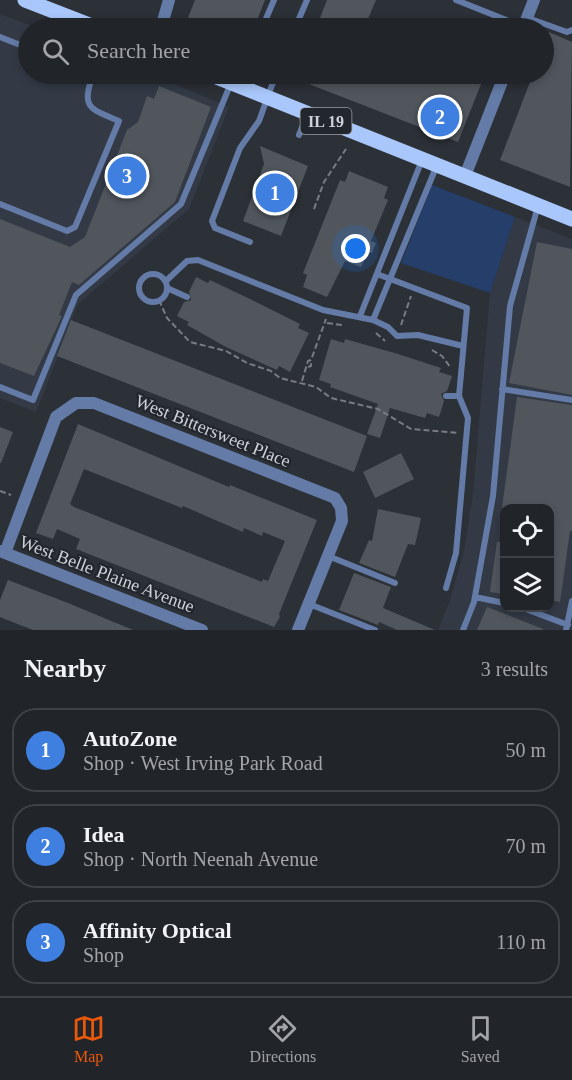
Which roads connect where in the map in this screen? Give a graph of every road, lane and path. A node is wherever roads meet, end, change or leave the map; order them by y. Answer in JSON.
{"nodes":[{"id":1,"x":26,"y":0,"type":"edge"},
{"id":2,"x":169,"y":0,"type":"edge"},
{"id":3,"x":274,"y":0,"type":"edge"},
{"id":4,"x":307,"y":0,"type":"edge"},
{"id":5,"x":456,"y":0,"type":"edge"},
{"id":6,"x":534,"y":0,"type":"edge"},
{"id":7,"x":54,"y":5,"type":"edge"},
{"id":8,"x":78,"y":18,"type":"edge"},
{"id":9,"x":164,"y":18,"type":"edge"},
{"id":10,"x":266,"y":18,"type":"edge"},
{"id":11,"x":299,"y":18,"type":"edge"},
{"id":12,"x":508,"y":18,"type":"edge"},
{"id":13,"x":527,"y":18,"type":"edge"},
{"id":14,"x":554,"y":30,"type":"edge"},
{"id":15,"x":572,"y":30,"type":"edge"},
{"id":16,"x":0,"y":37,"type":"edge"},
{"id":17,"x":18,"y":44,"type":"edge"},
{"id":18,"x":89,"y":84,"type":"edge"},
{"id":19,"x":230,"y":84,"type":"edge"},
{"id":20,"x":236,"y":84,"type":"edge"},
{"id":21,"x":272,"y":84,"type":"edge"},
{"id":22,"x":501,"y":84,"type":"edge"},
{"id":23,"x":267,"y":97,"type":"junction"},
{"id":24,"x":308,"y":113,"type":"junction"},
{"id":25,"x":299,"y":135,"type":"dead end"},
{"id":26,"x":346,"y":148,"type":"dead end"},
{"id":27,"x":422,"y":159,"type":"junction"},
{"id":28,"x":437,"y":165,"type":"junction"},
{"id":29,"x":465,"y":176,"type":"junction"},
{"id":30,"x":0,"y":204,"type":"edge"},
{"id":31,"x":538,"y":205,"type":"junction"},
{"id":32,"x":314,"y":209,"type":"dead end"},
{"id":33,"x":572,"y":219,"type":"edge"},
{"id":34,"x":394,"y":230,"type":"junction"},
{"id":35,"x":408,"y":235,"type":"junction"},
{"id":36,"x":250,"y":242,"type":"dead end"},
{"id":37,"x":377,"y":274,"type":"junction"},
{"id":38,"x":390,"y":279,"type":"junction"},
{"id":39,"x":166,"y":284,"type":"junction"},
{"id":40,"x":187,"y":297,"type":"dead end"},
{"id":41,"x":159,"y":300,"type":"junction"},
{"id":42,"x":330,"y":311,"type":"junction"},
{"id":43,"x":360,"y":316,"type":"junction"},
{"id":44,"x":373,"y":320,"type":"junction"},
{"id":45,"x":463,"y":346,"type":"junction"},
{"id":46,"x":430,"y":349,"type":"dead end"},
{"id":47,"x":460,"y":379,"type":"junction"},
{"id":48,"x":302,"y":381,"type":"junction"},
{"id":49,"x":0,"y":387,"type":"edge"},
{"id":50,"x":502,"y":389,"type":"junction"},
{"id":51,"x":446,"y":396,"type":"dead end"},
{"id":52,"x":459,"y":396,"type":"junction"},
{"id":53,"x":572,"y":400,"type":"edge"},
{"id":54,"x":467,"y":434,"type":"junction"},
{"id":55,"x":0,"y":491,"type":"edge"},
{"id":56,"x":11,"y":495,"type":"dead end"},
{"id":57,"x":3,"y":552,"type":"edge"},
{"id":58,"x":328,"y":556,"type":"junction"},
{"id":59,"x":395,"y":584,"type":"dead end"},
{"id":60,"x":446,"y":588,"type":"dead end"},
{"id":61,"x":475,"y":597,"type":"junction"},
{"id":62,"x":572,"y":601,"type":"edge"},
{"id":63,"x":500,"y":602,"type":"edge"},
{"id":64,"x":309,"y":604,"type":"junction"},
{"id":65,"x":532,"y":612,"type":"edge"},
{"id":66,"x":567,"y":627,"type":"edge"},
{"id":67,"x":202,"y":630,"type":"edge"},
{"id":68,"x":298,"y":630,"type":"edge"},
{"id":69,"x":375,"y":630,"type":"edge"},
{"id":70,"x":463,"y":630,"type":"edge"}],
"edges":[{"from":1,"to":7,"type":"main road"},
{"from":2,"to":9,"type":"street"},
{"from":3,"to":10,"type":"lane"},
{"from":4,"to":11,"type":"lane"},
{"from":5,"to":12,"type":"lane"},
{"from":6,"to":13,"type":"street"},
{"from":7,"to":8,"type":"main road"},
{"from":14,"to":15,"type":"lane"},
{"from":16,"to":17,"type":"lane"},
{"from":18,"to":30,"type":"lane"},
{"from":19,"to":49,"type":"lane"},
{"from":20,"to":23,"type":"main road","number":"IL 19"},
{"from":21,"to":23,"type":"lane"},
{"from":22,"to":29,"type":"street"},
{"from":23,"to":24,"type":"main road","number":"IL 19"},
{"from":23,"to":36,"type":"lane"},
{"from":24,"to":25,"type":"lane"},
{"from":24,"to":27,"type":"main road","number":"IL 19"},
{"from":26,"to":32,"type":"path"},
{"from":27,"to":28,"type":"main road","number":"IL 19"},
{"from":27,"to":34,"type":"lane"},
{"from":28,"to":29,"type":"main road","number":"IL 19"},
{"from":28,"to":35,"type":"lane"},
{"from":29,"to":31,"type":"main road","number":"IL 19"},
{"from":31,"to":33,"type":"main road","number":"IL 19"},
{"from":31,"to":50,"type":"lane"},
{"from":34,"to":35,"type":"lane"},
{"from":34,"to":37,"type":"lane"},
{"from":35,"to":38,"type":"lane"},
{"from":37,"to":38,"type":"lane"},
{"from":37,"to":43,"type":"lane"},
{"from":38,"to":44,"type":"lane"},
{"from":38,"to":45,"type":"lane"},
{"from":39,"to":40,"type":"lane"},
{"from":39,"to":41,"type":"lane"},
{"from":39,"to":41,"type":"lane"},
{"from":39,"to":42,"type":"lane"},
{"from":41,"to":48,"type":"path"},
{"from":42,"to":43,"type":"lane"},
{"from":42,"to":48,"type":"path"},
{"from":43,"to":44,"type":"lane"},
{"from":44,"to":45,"type":"lane"},
{"from":45,"to":47,"type":"lane"},
{"from":46,"to":47,"type":"path"},
{"from":47,"to":52,"type":"lane"},
{"from":48,"to":54,"type":"path"},
{"from":50,"to":53,"type":"lane"},
{"from":50,"to":61,"type":"lane"},
{"from":51,"to":52,"type":"lane"},
{"from":52,"to":54,"type":"lane"},
{"from":54,"to":60,"type":"lane"},
{"from":55,"to":56,"type":"path"},
{"from":57,"to":58,"type":"street","name":"West Bittersweet Place"},
{"from":57,"to":67,"type":"street","name":"West Belle Plaine Avenue"},
{"from":58,"to":59,"type":"lane"},
{"from":58,"to":64,"type":"street"},
{"from":61,"to":63,"type":"lane"},
{"from":61,"to":70,"type":"lane"},
{"from":62,"to":66,"type":"lane"},
{"from":64,"to":68,"type":"street"},
{"from":64,"to":69,"type":"lane"},
{"from":65,"to":66,"type":"lane"}]}
